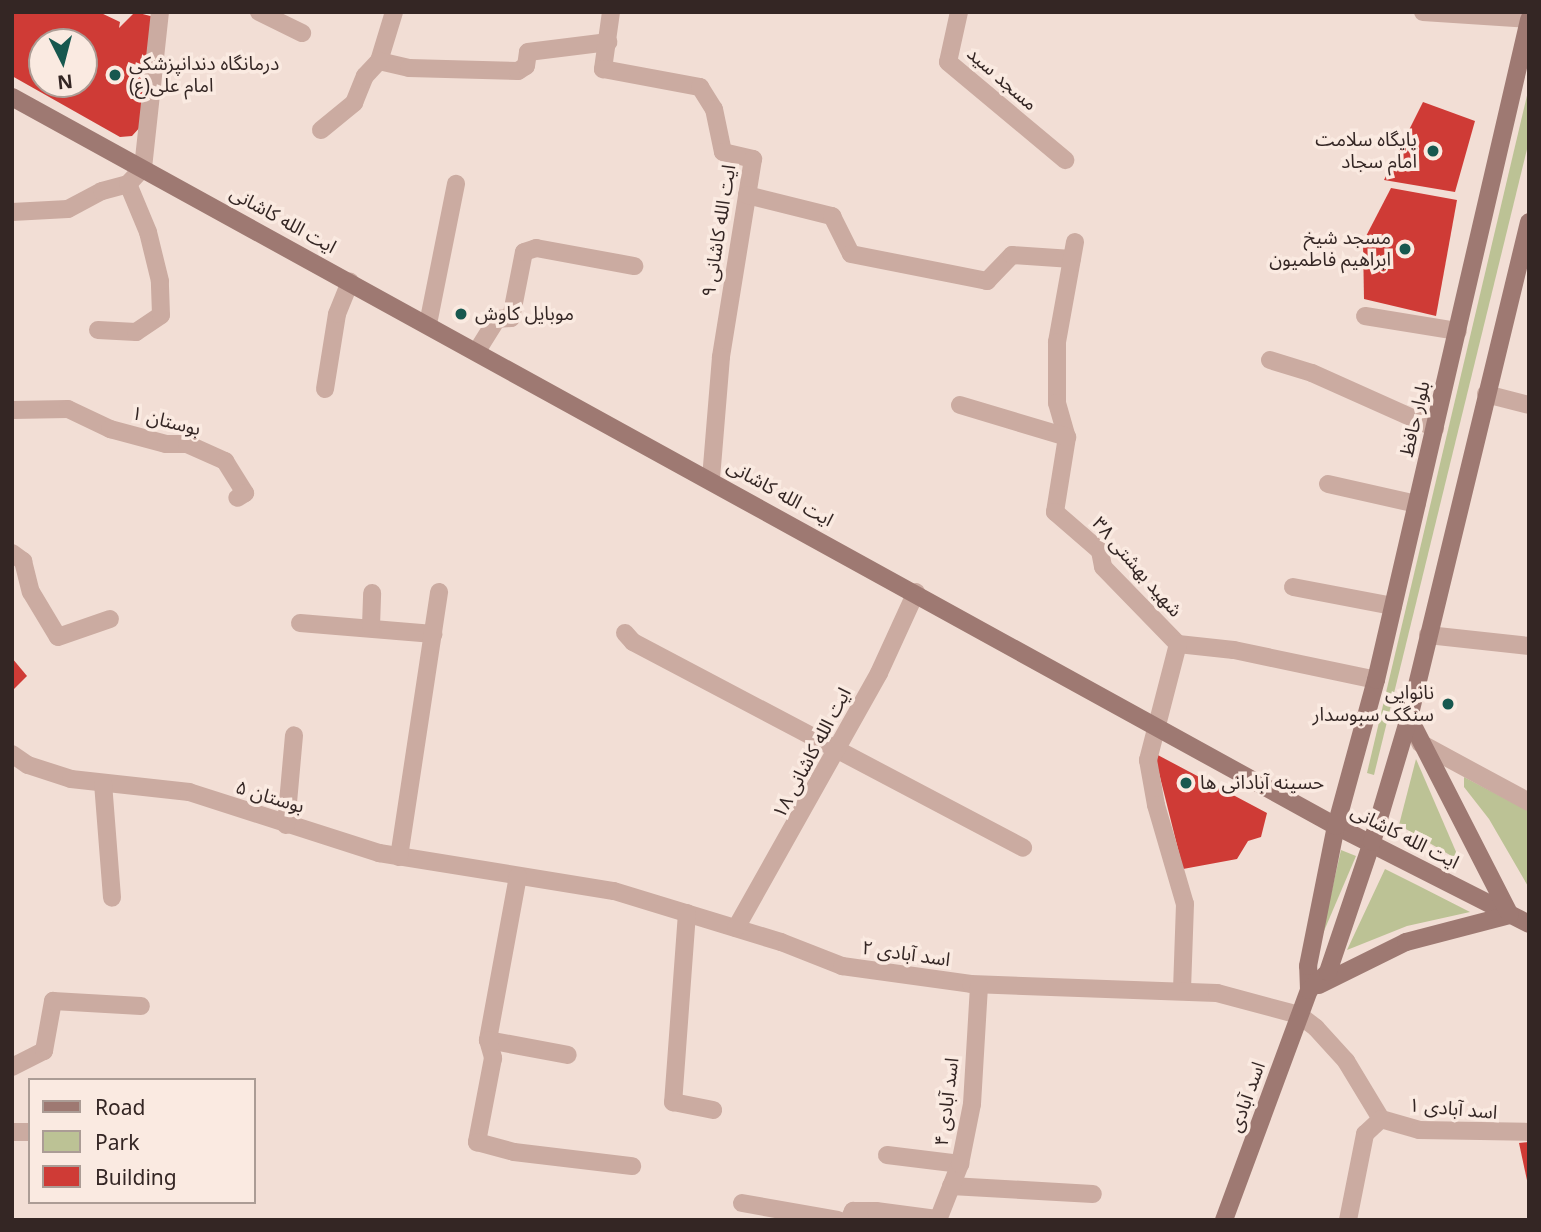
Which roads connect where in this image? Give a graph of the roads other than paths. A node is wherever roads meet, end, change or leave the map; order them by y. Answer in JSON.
{"nodes":[{"id":1,"x":160,"y":12,"type":"edge"},
{"id":2,"x":259,"y":12,"type":"edge"},
{"id":3,"x":394,"y":12,"type":"edge"},
{"id":4,"x":611,"y":12,"type":"edge"},
{"id":5,"x":959,"y":12,"type":"edge"},
{"id":6,"x":1423,"y":12,"type":"edge"},
{"id":7,"x":1529,"y":19,"type":"edge"},
{"id":8,"x":302,"y":33,"type":"dead end"},
{"id":9,"x":608,"y":42,"type":"junction"},
{"id":10,"x":379,"y":61,"type":"junction"},
{"id":11,"x":12,"y":97,"type":"edge"},
{"id":12,"x":321,"y":130,"type":"dead end"},
{"id":13,"x":1065,"y":160,"type":"dead end"},
{"id":14,"x":143,"y":168,"type":"junction"},
{"id":15,"x":128,"y":184,"type":"junction"},
{"id":16,"x":456,"y":184,"type":"dead end"},
{"id":17,"x":747,"y":195,"type":"junction"},
{"id":18,"x":12,"y":212,"type":"edge"},
{"id":19,"x":1529,"y":222,"type":"edge"},
{"id":20,"x":634,"y":266,"type":"dead end"},
{"id":21,"x":350,"y":281,"type":"junction"},
{"id":22,"x":1365,"y":316,"type":"dead end"},
{"id":23,"x":428,"y":324,"type":"junction"},
{"id":24,"x":97,"y":330,"type":"dead end"},
{"id":25,"x":1458,"y":331,"type":"junction"},
{"id":26,"x":477,"y":351,"type":"junction"},
{"id":27,"x":1269,"y":360,"type":"dead end"},
{"id":28,"x":325,"y":389,"type":"dead end"},
{"id":29,"x":1486,"y":394,"type":"junction"},
{"id":30,"x":960,"y":405,"type":"dead end"},
{"id":31,"x":1529,"y":405,"type":"edge"},
{"id":32,"x":12,"y":410,"type":"edge"},
{"id":33,"x":1435,"y":428,"type":"junction"},
{"id":34,"x":1068,"y":438,"type":"junction"},
{"id":35,"x":710,"y":479,"type":"junction"},
{"id":36,"x":1328,"y":484,"type":"dead end"},
{"id":37,"x":237,"y":498,"type":"dead end"},
{"id":38,"x":1417,"y":504,"type":"junction"},
{"id":39,"x":12,"y":553,"type":"edge"},
{"id":40,"x":1293,"y":587,"type":"dead end"},
{"id":41,"x":439,"y":592,"type":"dead end"},
{"id":42,"x":916,"y":592,"type":"junction"},
{"id":43,"x":372,"y":593,"type":"dead end"},
{"id":44,"x":1393,"y":606,"type":"junction"},
{"id":45,"x":110,"y":618,"type":"dead end"},
{"id":46,"x":300,"y":623,"type":"dead end"},
{"id":47,"x":370,"y":626,"type":"junction"},
{"id":48,"x":625,"y":633,"type":"dead end"},
{"id":49,"x":434,"y":634,"type":"junction"},
{"id":50,"x":1428,"y":635,"type":"junction"},
{"id":51,"x":1178,"y":644,"type":"junction"},
{"id":52,"x":1529,"y":646,"type":"edge"},
{"id":53,"x":1376,"y":680,"type":"junction"},
{"id":54,"x":1409,"y":718,"type":"junction"},
{"id":55,"x":1160,"y":727,"type":"junction"},
{"id":56,"x":294,"y":735,"type":"dead end"},
{"id":57,"x":1420,"y":743,"type":"junction"},
{"id":58,"x":835,"y":747,"type":"junction"},
{"id":59,"x":12,"y":754,"type":"edge"},
{"id":60,"x":103,"y":783,"type":"junction"},
{"id":61,"x":1529,"y":803,"type":"edge"},
{"id":62,"x":286,"y":825,"type":"junction"},
{"id":63,"x":1336,"y":826,"type":"junction"},
{"id":64,"x":1372,"y":842,"type":"junction"},
{"id":65,"x":1023,"y":848,"type":"dead end"},
{"id":66,"x":399,"y":857,"type":"junction"},
{"id":67,"x":518,"y":876,"type":"junction"},
{"id":68,"x":112,"y":898,"type":"dead end"},
{"id":69,"x":687,"y":913,"type":"junction"},
{"id":70,"x":1510,"y":915,"type":"junction"},
{"id":71,"x":1529,"y":925,"type":"edge"},
{"id":72,"x":736,"y":928,"type":"junction"},
{"id":73,"x":979,"y":985,"type":"junction"},
{"id":74,"x":1309,"y":990,"type":"junction"},
{"id":75,"x":1182,"y":991,"type":"junction"},
{"id":76,"x":141,"y":1006,"type":"dead end"},
{"id":77,"x":1299,"y":1016,"type":"junction"},
{"id":78,"x":488,"y":1040,"type":"junction"},
{"id":79,"x":568,"y":1055,"type":"dead end"},
{"id":80,"x":12,"y":1067,"type":"edge"},
{"id":81,"x":713,"y":1110,"type":"dead end"},
{"id":82,"x":1381,"y":1119,"type":"junction"},
{"id":83,"x":1529,"y":1132,"type":"edge"},
{"id":84,"x":887,"y":1155,"type":"dead end"},
{"id":85,"x":960,"y":1164,"type":"junction"},
{"id":86,"x":632,"y":1166,"type":"dead end"},
{"id":87,"x":951,"y":1186,"type":"junction"},
{"id":88,"x":1093,"y":1194,"type":"dead end"},
{"id":89,"x":742,"y":1203,"type":"dead end"},
{"id":90,"x":938,"y":1219,"type":"edge"},
{"id":91,"x":838,"y":1220,"type":"edge"},
{"id":92,"x":849,"y":1220,"type":"edge"},
{"id":93,"x":1224,"y":1220,"type":"edge"},
{"id":94,"x":1348,"y":1220,"type":"edge"}],
"edges":[{"from":1,"to":14,"type":"street"},
{"from":2,"to":8,"type":"street"},
{"from":3,"to":10,"type":"street"},
{"from":4,"to":9,"type":"street","name":"ایت الله کاشانی ۹"},
{"from":5,"to":13,"type":"street","name":"مسجد سید"},
{"from":6,"to":7,"type":"street"},
{"from":7,"to":25,"type":"main road","name":"بلوار حافظ"},
{"from":9,"to":10,"type":"street"},
{"from":9,"to":17,"type":"street","name":"ایت الله کاشانی ۹"},
{"from":10,"to":12,"type":"street"},
{"from":11,"to":14,"type":"main road","name":"ایت الله کاشانی"},
{"from":14,"to":15,"type":"street"},
{"from":14,"to":21,"type":"main road","name":"ایت الله کاشانی"},
{"from":15,"to":18,"type":"street"},
{"from":15,"to":24,"type":"street"},
{"from":16,"to":23,"type":"street"},
{"from":17,"to":34,"type":"street","name":"شهید بهشتی ۳۸"},
{"from":17,"to":35,"type":"street","name":"ایت الله کاشانی ۹"},
{"from":19,"to":29,"type":"main road"},
{"from":20,"to":26,"type":"street"},
{"from":21,"to":23,"type":"main road","name":"ایت الله کاشانی"},
{"from":21,"to":28,"type":"street"},
{"from":22,"to":25,"type":"street"},
{"from":23,"to":26,"type":"main road","name":"ایت الله کاشانی"},
{"from":25,"to":33,"type":"main road","name":"بلوار حافظ"},
{"from":26,"to":35,"type":"main road","name":"ایت الله کاشانی"},
{"from":27,"to":33,"type":"street"},
{"from":29,"to":31,"type":"street"},
{"from":29,"to":50,"type":"main road"},
{"from":30,"to":34,"type":"street"},
{"from":32,"to":37,"type":"street","name":"بوستان ۱"},
{"from":33,"to":38,"type":"main road","name":"بلوار حافظ"},
{"from":34,"to":51,"type":"street","name":"شهید بهشتی ۳۸"},
{"from":35,"to":42,"type":"main road","name":"ایت الله کاشانی"},
{"from":36,"to":38,"type":"street"},
{"from":38,"to":44,"type":"main road","name":"بلوار حافظ"},
{"from":39,"to":45,"type":"street"},
{"from":40,"to":44,"type":"street"},
{"from":41,"to":49,"type":"street"},
{"from":42,"to":55,"type":"main road","name":"ایت الله کاشانی"},
{"from":42,"to":58,"type":"street","name":"ایت الله کاشانی ۱۸"},
{"from":43,"to":47,"type":"street"},
{"from":44,"to":53,"type":"main road","name":"بلوار حافظ"},
{"from":46,"to":47,"type":"street"},
{"from":47,"to":49,"type":"street"},
{"from":48,"to":58,"type":"street"},
{"from":49,"to":66,"type":"street"},
{"from":50,"to":52,"type":"street"},
{"from":50,"to":54,"type":"main road"},
{"from":51,"to":53,"type":"street","name":"شهید بهشتی ۳۸"},
{"from":51,"to":55,"type":"street"},
{"from":53,"to":63,"type":"main road","name":"بلوار حافظ"},
{"from":54,"to":57,"type":"main road"},
{"from":54,"to":64,"type":"main road"},
{"from":55,"to":63,"type":"main road","name":"ایت الله کاشانی"},
{"from":55,"to":75,"type":"street"},
{"from":56,"to":62,"type":"street"},
{"from":57,"to":61,"type":"street"},
{"from":57,"to":70,"type":"main road"},
{"from":58,"to":65,"type":"street"},
{"from":58,"to":72,"type":"street","name":"ایت الله کاشانی ۱۸"},
{"from":59,"to":60,"type":"street","name":"بوستان ۵"},
{"from":60,"to":62,"type":"street","name":"بوستان ۵"},
{"from":60,"to":68,"type":"street"},
{"from":62,"to":66,"type":"street","name":"بوستان ۵"},
{"from":63,"to":64,"type":"main road","name":"ایت الله کاشانی"},
{"from":63,"to":74,"type":"main road","name":"اسد آبادی"},
{"from":64,"to":70,"type":"main road","name":"ایت الله کاشانی"},
{"from":64,"to":74,"type":"main road","name":"اسد آبادی"},
{"from":66,"to":67,"type":"street","name":"بوستان ۵"},
{"from":67,"to":69,"type":"street","name":"اسد آبادی ۲"},
{"from":67,"to":78,"type":"street"},
{"from":69,"to":72,"type":"street","name":"اسد آبادی ۲"},
{"from":69,"to":81,"type":"street"},
{"from":70,"to":71,"type":"main road","name":"ایت الله کاشانی"},
{"from":70,"to":74,"type":"main road"},
{"from":72,"to":73,"type":"street","name":"اسد آبادی ۲"},
{"from":73,"to":75,"type":"street","name":"اسد آبادی ۲"},
{"from":73,"to":85,"type":"street","name":"اسد آبادی ۴"},
{"from":74,"to":77,"type":"main road","name":"اسد آبادی"},
{"from":75,"to":77,"type":"street","name":"اسد آبادی ۲"},
{"from":76,"to":80,"type":"street"},
{"from":77,"to":82,"type":"street","name":"اسد آبادی ۱"},
{"from":77,"to":93,"type":"main road","name":"اسد آبادی"},
{"from":78,"to":79,"type":"street"},
{"from":78,"to":86,"type":"street"},
{"from":82,"to":83,"type":"street","name":"اسد آبادی ۱"},
{"from":82,"to":94,"type":"street"},
{"from":84,"to":85,"type":"street"},
{"from":85,"to":87,"type":"street","name":"اسد آبادی ۴"},
{"from":87,"to":88,"type":"street"},
{"from":87,"to":90,"type":"street","name":"اسد آبادی ۴"},
{"from":89,"to":91,"type":"street"},
{"from":90,"to":92,"type":"street"}]}
